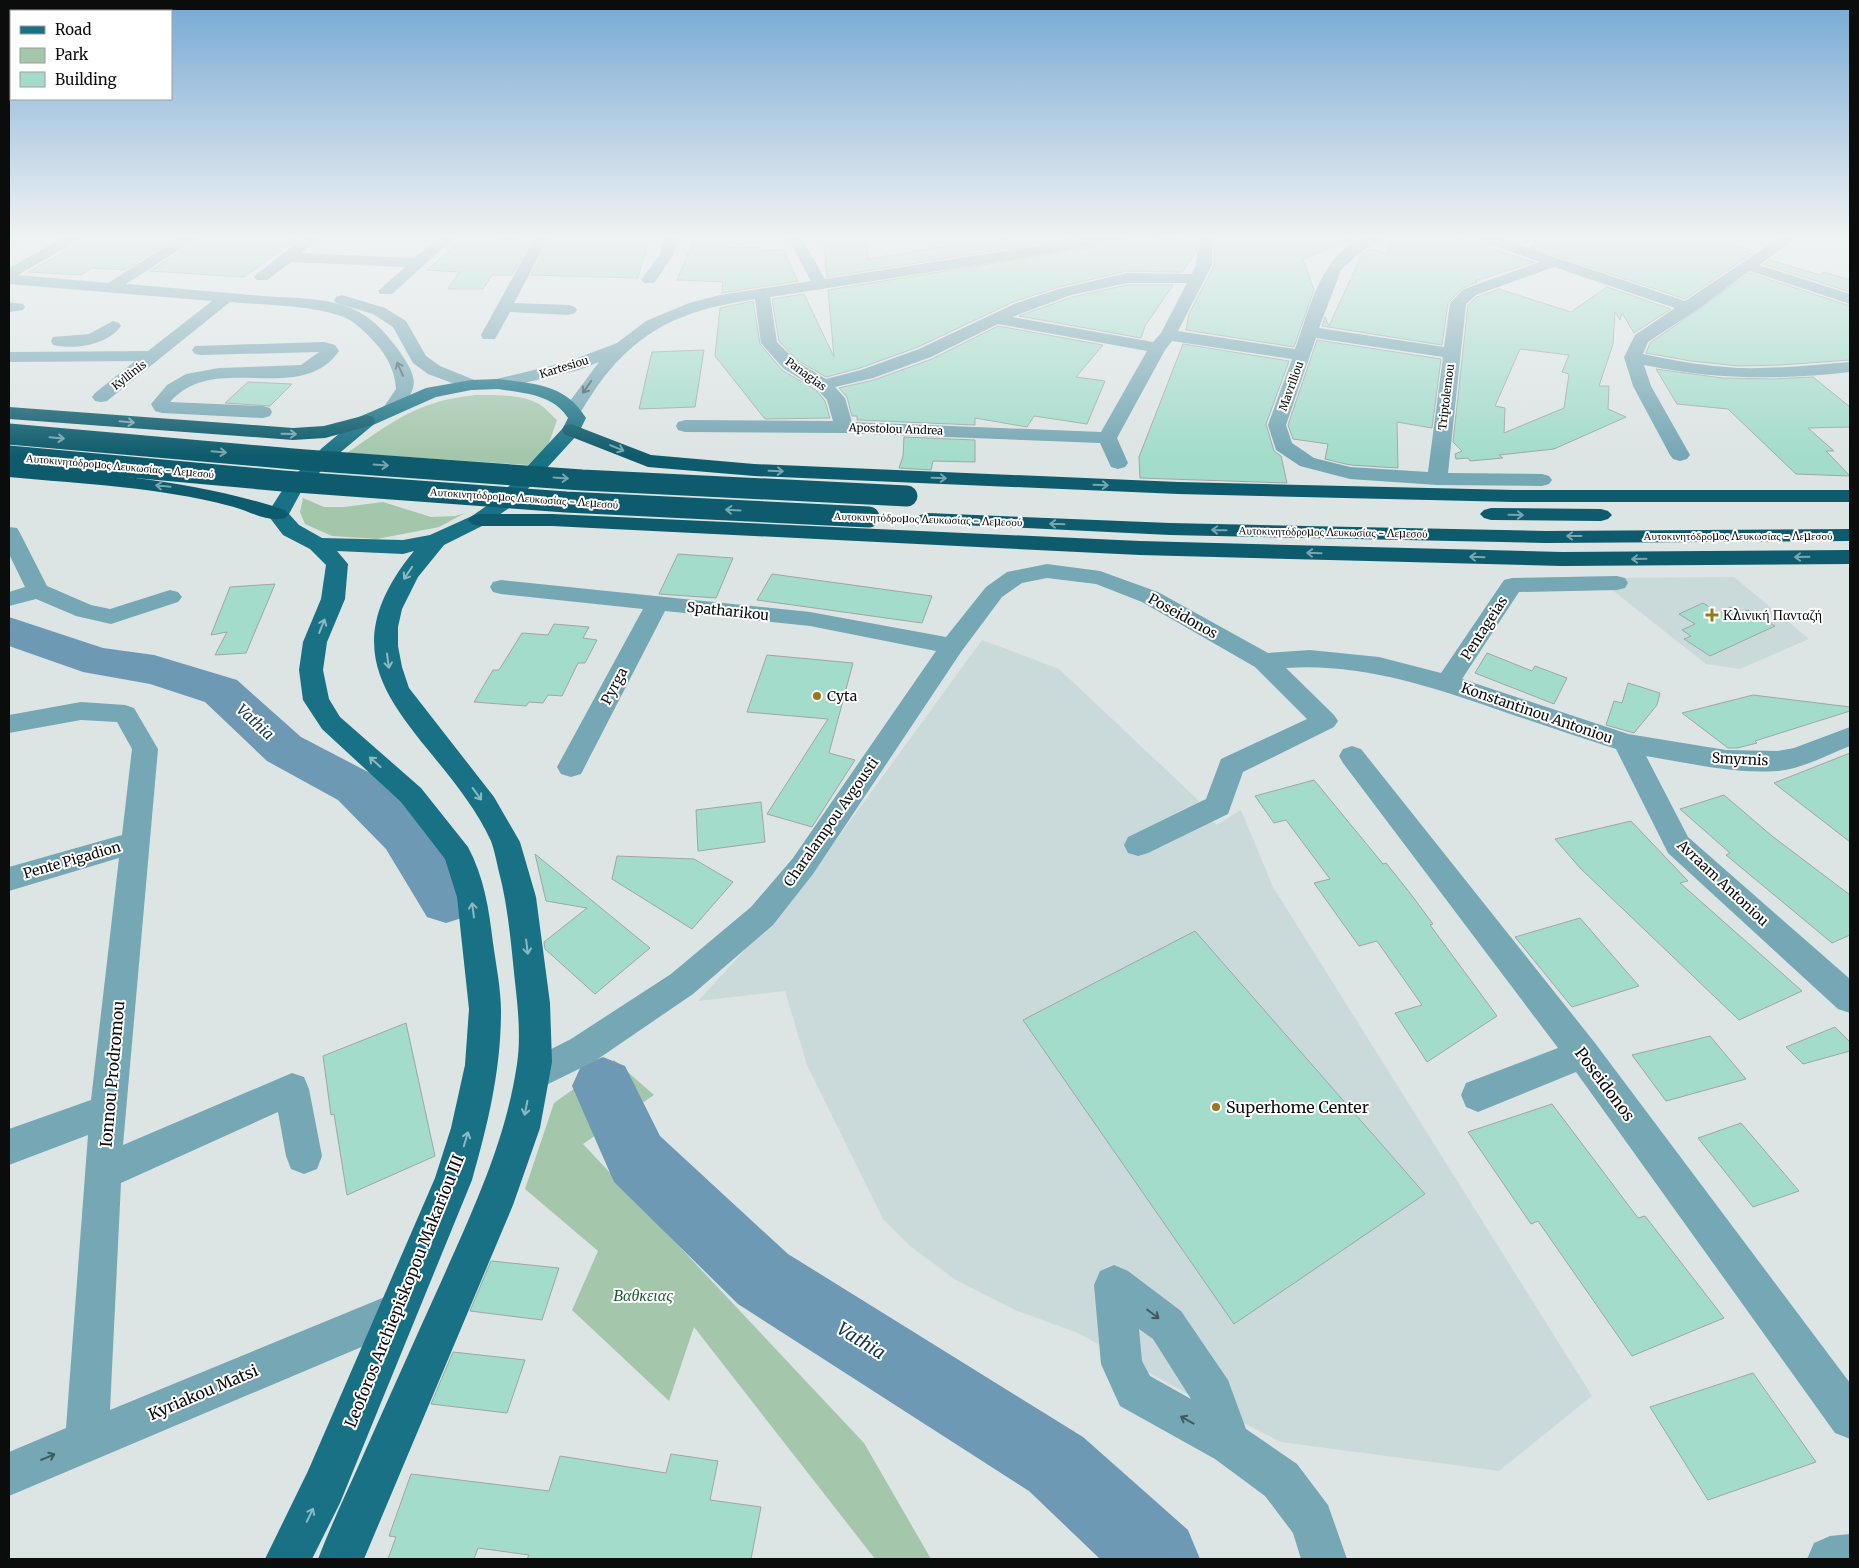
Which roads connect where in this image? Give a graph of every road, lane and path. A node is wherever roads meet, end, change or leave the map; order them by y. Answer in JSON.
{"nodes":[{"id":1,"x":211,"y":310,"type":"edge"},
{"id":2,"x":335,"y":310,"type":"edge"},
{"id":3,"x":376,"y":310,"type":"edge"},
{"id":4,"x":503,"y":310,"type":"edge"},
{"id":5,"x":679,"y":310,"type":"edge"},
{"id":6,"x":764,"y":310,"type":"edge"},
{"id":7,"x":1014,"y":310,"type":"edge"},
{"id":8,"x":1180,"y":310,"type":"edge"},
{"id":9,"x":1318,"y":310,"type":"edge"},
{"id":10,"x":1457,"y":310,"type":"edge"},
{"id":11,"x":1686,"y":310,"type":"edge"},
{"id":12,"x":997,"y":319,"type":"junction"},
{"id":13,"x":113,"y":326,"type":"dead end"},
{"id":14,"x":1311,"y":332,"type":"junction"},
{"id":15,"x":489,"y":335,"type":"dead end"},
{"id":16,"x":628,"y":342,"type":"junction"},
{"id":17,"x":1162,"y":342,"type":"junction"},
{"id":18,"x":201,"y":350,"type":"dead end"},
{"id":19,"x":1451,"y":353,"type":"junction"},
{"id":20,"x":9,"y":355,"type":"edge"},
{"id":21,"x":1302,"y":355,"type":"junction"},
{"id":22,"x":152,"y":356,"type":"junction"},
{"id":23,"x":1633,"y":357,"type":"junction"},
{"id":24,"x":1850,"y":367,"type":"edge"},
{"id":25,"x":498,"y":384,"type":"junction"},
{"id":26,"x":471,"y":385,"type":"junction"},
{"id":27,"x":823,"y":386,"type":"junction"},
{"id":28,"x":101,"y":397,"type":"dead end"},
{"id":29,"x":392,"y":408,"type":"junction"},
{"id":30,"x":573,"y":409,"type":"junction"},
{"id":31,"x":9,"y":412,"type":"edge"},
{"id":32,"x":262,"y":412,"type":"dead end"},
{"id":33,"x":366,"y":422,"type":"junction"},
{"id":34,"x":685,"y":426,"type":"dead end"},
{"id":35,"x":844,"y":427,"type":"junction"},
{"id":36,"x":571,"y":430,"type":"junction"},
{"id":37,"x":9,"y":434,"type":"edge"},
{"id":38,"x":1107,"y":438,"type":"junction"},
{"id":39,"x":1680,"y":455,"type":"dead end"},
{"id":40,"x":9,"y":456,"type":"edge"},
{"id":41,"x":1118,"y":463,"type":"dead end"},
{"id":42,"x":9,"y":471,"type":"edge"},
{"id":43,"x":1437,"y":479,"type":"junction"},
{"id":44,"x":1542,"y":480,"type":"dead end"},
{"id":45,"x":1850,"y":496,"type":"edge"},
{"id":46,"x":278,"y":514,"type":"junction"},
{"id":47,"x":1850,"y":515,"type":"edge"},
{"id":48,"x":479,"y":520,"type":"junction"},
{"id":49,"x":9,"y":534,"type":"edge"},
{"id":50,"x":1850,"y":535,"type":"edge"},
{"id":51,"x":436,"y":540,"type":"junction"},
{"id":52,"x":318,"y":544,"type":"junction"},
{"id":53,"x":1850,"y":557,"type":"edge"},
{"id":54,"x":1015,"y":577,"type":"joint"},
{"id":55,"x":1617,"y":583,"type":"dead end"},
{"id":56,"x":501,"y":587,"type":"dead end"},
{"id":57,"x":38,"y":591,"type":"junction"},
{"id":58,"x":170,"y":597,"type":"dead end"},
{"id":59,"x":9,"y":599,"type":"edge"},
{"id":60,"x":657,"y":604,"type":"junction"},
{"id":61,"x":952,"y":646,"type":"junction"},
{"id":62,"x":1264,"y":661,"type":"junction"},
{"id":63,"x":1447,"y":683,"type":"junction"},
{"id":64,"x":9,"y":724,"type":"edge"},
{"id":65,"x":1850,"y":736,"type":"edge"},
{"id":66,"x":1626,"y":743,"type":"junction"},
{"id":67,"x":1352,"y":756,"type":"dead end"},
{"id":68,"x":572,"y":767,"type":"dead end"},
{"id":69,"x":135,"y":842,"type":"junction"},
{"id":70,"x":1138,"y":846,"type":"dead end"},
{"id":71,"x":9,"y":879,"type":"edge"},
{"id":72,"x":1850,"y":999,"type":"edge"},
{"id":73,"x":1583,"y":1054,"type":"junction"},
{"id":74,"x":532,"y":1076,"type":"junction"},
{"id":75,"x":1478,"y":1095,"type":"dead end"},
{"id":76,"x":107,"y":1111,"type":"junction"},
{"id":77,"x":9,"y":1147,"type":"edge"},
{"id":78,"x":304,"y":1156,"type":"dead end"},
{"id":79,"x":104,"y":1172,"type":"junction"},
{"id":80,"x":397,"y":1312,"type":"junction"},
{"id":81,"x":1850,"y":1418,"type":"edge"},
{"id":82,"x":87,"y":1440,"type":"junction"},
{"id":83,"x":1230,"y":1444,"type":"dead end"},
{"id":84,"x":9,"y":1474,"type":"edge"},
{"id":85,"x":1850,"y":1557,"type":"edge"},
{"id":86,"x":288,"y":1559,"type":"edge"},
{"id":87,"x":342,"y":1559,"type":"edge"},
{"id":88,"x":1324,"y":1559,"type":"edge"},
{"id":89,"x":1830,"y":1559,"type":"edge"}],
"edges":[{"from":1,"to":22,"type":"street","name":"Kyllinis"},
{"from":29,"to":2,"type":"street","one_way":true},
{"from":3,"to":26,"type":"street"},
{"from":4,"to":15,"type":"street"},
{"from":5,"to":16,"type":"street","name":"Kartesiou"},
{"from":6,"to":27,"type":"street","name":"Panagias"},
{"from":7,"to":12,"type":"street"},
{"from":8,"to":17,"type":"street"},
{"from":9,"to":14,"type":"street","name":"Mavriliou"},
{"from":10,"to":19,"type":"street","name":"Triptolemou"},
{"from":11,"to":23,"type":"street"},
{"from":12,"to":17,"type":"street"},
{"from":12,"to":27,"type":"street"},
{"from":13,"to":20,"type":"street"},
{"from":14,"to":19,"type":"street"},
{"from":14,"to":21,"type":"street","name":"Mavriliou"},
{"from":16,"to":25,"type":"street","name":"Kartesiou"},
{"from":16,"to":30,"type":"street","name":"Kartesiou","one_way":true},
{"from":17,"to":21,"type":"street"},
{"from":17,"to":38,"type":"street"},
{"from":18,"to":32,"type":"street"},
{"from":19,"to":43,"type":"street","name":"Triptolemou"},
{"from":20,"to":22,"type":"street"},
{"from":21,"to":43,"type":"street","name":"Mavriliou"},
{"from":22,"to":28,"type":"street","name":"Kyllinis"},
{"from":23,"to":24,"type":"street"},
{"from":23,"to":39,"type":"street"},
{"from":25,"to":26,"type":"main road"},
{"from":25,"to":30,"type":"main road"},
{"from":26,"to":29,"type":"main road"},
{"from":27,"to":35,"type":"street","name":"Panagias"},
{"from":29,"to":33,"type":"main road"},
{"from":30,"to":36,"type":"main road"},
{"from":31,"to":33,"type":"highway","one_way":true},
{"from":33,"to":46,"type":"main road"},
{"from":34,"to":35,"type":"street","name":"Apostolou Andrea"},
{"from":35,"to":38,"type":"street","name":"Apostolou Andrea"},
{"from":36,"to":45,"type":"highway","one_way":true},
{"from":36,"to":48,"type":"main road"},
{"from":37,"to":47,"type":"highway","name":"Αυτοκινητόδρομος Λευκωσίας - Λεμεσού","one_way":true,"bridge":true},
{"from":38,"to":41,"type":"street"},
{"from":50,"to":40,"type":"highway","name":"Αυτοκινητόδρομος Λευκωσίας - Λεμεσού","one_way":true,"bridge":true},
{"from":46,"to":42,"type":"highway","one_way":true},
{"from":43,"to":44,"type":"street","name":"Mavriliou"},
{"from":46,"to":52,"type":"main road"},
{"from":48,"to":51,"type":"main road"},
{"from":53,"to":48,"type":"highway","one_way":true},
{"from":49,"to":57,"type":"street"},
{"from":51,"to":52,"type":"main road"},
{"from":51,"to":74,"type":"main road","one_way":true},
{"from":80,"to":52,"type":"main road","name":"Leoforos Archiepiskopou Makariou III","one_way":true},
{"from":54,"to":61,"type":"street","name":"Charalampou Avgousti"},
{"from":54,"to":62,"type":"street","name":"Poseidonos"},
{"from":55,"to":63,"type":"street","name":"Pentageias"},
{"from":56,"to":60,"type":"street","name":"Spatharikou"},
{"from":57,"to":58,"type":"street"},
{"from":57,"to":59,"type":"street"},
{"from":60,"to":61,"type":"street","name":"Spatharikou"},
{"from":60,"to":68,"type":"street","name":"Pyrga"},
{"from":61,"to":74,"type":"street","name":"Charalampou Avgousti"},
{"from":62,"to":63,"type":"street","name":"Konstantinou Antoniou"},
{"from":62,"to":70,"type":"street","name":"Poseidonos"},
{"from":63,"to":66,"type":"street","name":"Konstantinou Antoniou"},
{"from":64,"to":69,"type":"street","name":"Ionnou Prodromou"},
{"from":65,"to":66,"type":"street","name":"Smyrnis"},
{"from":66,"to":72,"type":"street","name":"Avraam Antoniou"},
{"from":67,"to":73,"type":"street","name":"Poseidonos"},
{"from":69,"to":71,"type":"street","name":"Pente Pigadion"},
{"from":69,"to":76,"type":"street","name":"Ionnou Prodromou"},
{"from":73,"to":75,"type":"street"},
{"from":73,"to":81,"type":"street","name":"Poseidonos"},
{"from":74,"to":87,"type":"main road","one_way":true},
{"from":76,"to":77,"type":"street"},
{"from":76,"to":79,"type":"street","name":"Ionnou Prodromou"},
{"from":78,"to":79,"type":"street"},
{"from":79,"to":82,"type":"street","name":"Ionnou Prodromou"},
{"from":80,"to":82,"type":"street","name":"Kyriakou Matsi"},
{"from":86,"to":80,"type":"main road","name":"Leoforos Archiepiskopou Makariou III","one_way":true},
{"from":84,"to":82,"type":"street","name":"Kyriakou Matsi","one_way":true},
{"from":83,"to":88,"type":"street"},
{"from":85,"to":89,"type":"street"}]}
